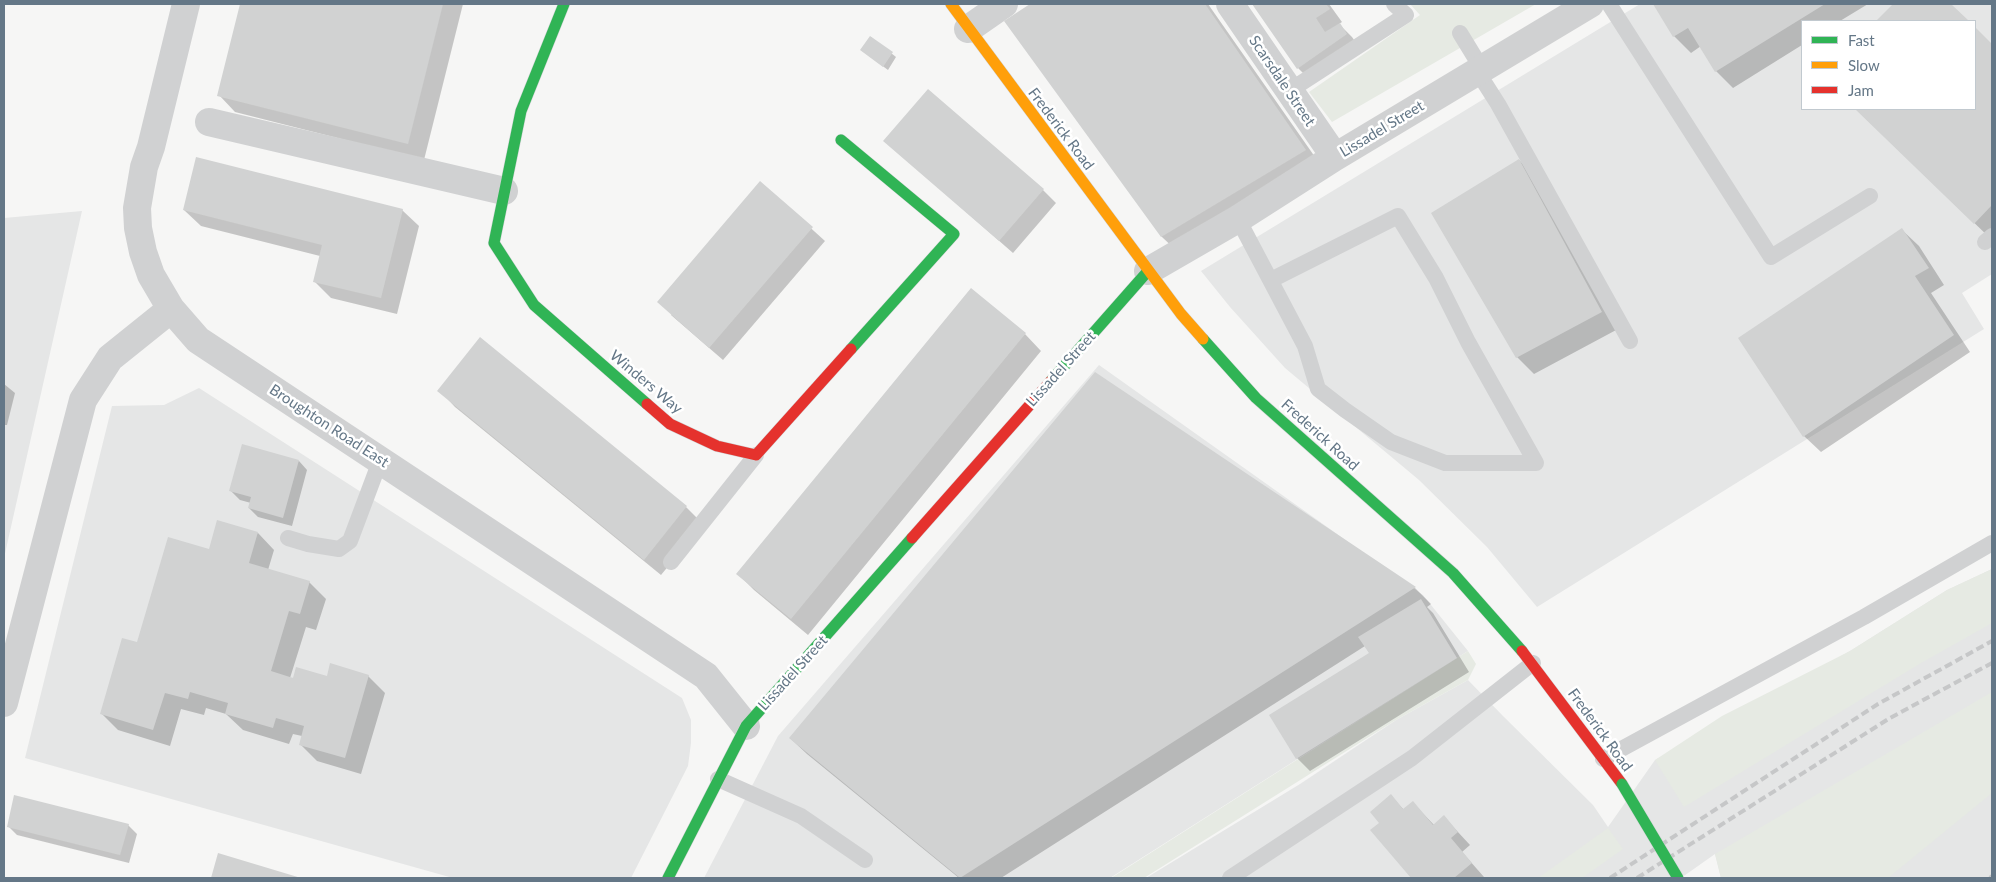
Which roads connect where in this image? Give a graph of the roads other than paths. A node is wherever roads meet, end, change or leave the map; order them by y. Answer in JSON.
{"nodes":[{"id":1,"x":186,"y":4,"type":"edge"},
{"id":2,"x":564,"y":4,"type":"edge"},
{"id":3,"x":951,"y":4,"type":"edge"},
{"id":4,"x":1004,"y":4,"type":"edge"},
{"id":5,"x":1230,"y":4,"type":"edge"},
{"id":6,"x":1394,"y":4,"type":"edge"},
{"id":7,"x":1590,"y":4,"type":"edge"},
{"id":8,"x":1609,"y":4,"type":"edge"},
{"id":9,"x":968,"y":29,"type":"junction"},
{"id":10,"x":1460,"y":33,"type":"dead end"},
{"id":11,"x":1480,"y":70,"type":"junction"},
{"id":12,"x":1289,"y":91,"type":"junction"},
{"id":13,"x":209,"y":122,"type":"dead end"},
{"id":14,"x":842,"y":140,"type":"dead end"},
{"id":15,"x":1335,"y":157,"type":"junction"},
{"id":16,"x":504,"y":191,"type":"junction"},
{"id":17,"x":1870,"y":196,"type":"dead end"},
{"id":18,"x":1238,"y":219,"type":"junction"},
{"id":19,"x":1148,"y":271,"type":"junction"},
{"id":20,"x":1271,"y":280,"type":"junction"},
{"id":21,"x":171,"y":309,"type":"junction"},
{"id":22,"x":1630,"y":341,"type":"dead end"},
{"id":23,"x":756,"y":454,"type":"junction"},
{"id":24,"x":380,"y":460,"type":"junction"},
{"id":25,"x":288,"y":538,"type":"dead end"},
{"id":26,"x":1992,"y":544,"type":"edge"},
{"id":27,"x":671,"y":562,"type":"dead end"},
{"id":28,"x":1533,"y":663,"type":"junction"},
{"id":29,"x":4,"y":703,"type":"edge"},
{"id":30,"x":746,"y":726,"type":"junction"},
{"id":31,"x":1603,"y":759,"type":"junction"},
{"id":32,"x":718,"y":779,"type":"junction"},
{"id":33,"x":865,"y":860,"type":"dead end"},
{"id":34,"x":668,"y":878,"type":"edge"},
{"id":35,"x":1230,"y":878,"type":"edge"},
{"id":36,"x":1678,"y":878,"type":"edge"}],
"edges":[{"from":1,"to":21,"type":"street","name":"Broughton Road East"},
{"from":2,"to":16,"type":"street","name":"Winders Way"},
{"from":3,"to":9,"type":"street","name":"Frederick Road"},
{"from":4,"to":9,"type":"street"},
{"from":5,"to":12,"type":"street","name":"Scarsdale Street"},
{"from":6,"to":12,"type":"lane"},
{"from":7,"to":11,"type":"street","name":"Lissadel Street"},
{"from":8,"to":17,"type":"lane"},
{"from":9,"to":19,"type":"street","name":"Frederick Road"},
{"from":10,"to":11,"type":"lane"},
{"from":11,"to":15,"type":"street","name":"Lissadel Street"},
{"from":11,"to":22,"type":"lane"},
{"from":12,"to":15,"type":"street","name":"Scarsdale Street"},
{"from":13,"to":16,"type":"street"},
{"from":14,"to":23,"type":"street"},
{"from":15,"to":18,"type":"street","name":"Lissadel Street"},
{"from":16,"to":23,"type":"street","name":"Winders Way"},
{"from":18,"to":19,"type":"street","name":"Lissadel Street"},
{"from":18,"to":20,"type":"lane"},
{"from":19,"to":28,"type":"street","name":"Frederick Road"},
{"from":19,"to":30,"type":"street","name":"Lissadel Street"},
{"from":20,"to":20,"type":"lane"},
{"from":21,"to":24,"type":"street","name":"Broughton Road East"},
{"from":21,"to":29,"type":"street"},
{"from":23,"to":27,"type":"lane"},
{"from":24,"to":25,"type":"lane"},
{"from":24,"to":30,"type":"street","name":"Broughton Road East"},
{"from":26,"to":31,"type":"lane"},
{"from":28,"to":31,"type":"street","name":"Frederick Road"},
{"from":28,"to":35,"type":"lane"},
{"from":30,"to":32,"type":"street","name":"Lissadel Street"},
{"from":31,"to":36,"type":"street","name":"Frederick Road","bridge":true},
{"from":32,"to":33,"type":"lane"},
{"from":32,"to":34,"type":"street","name":"Lissadel Street"}]}
